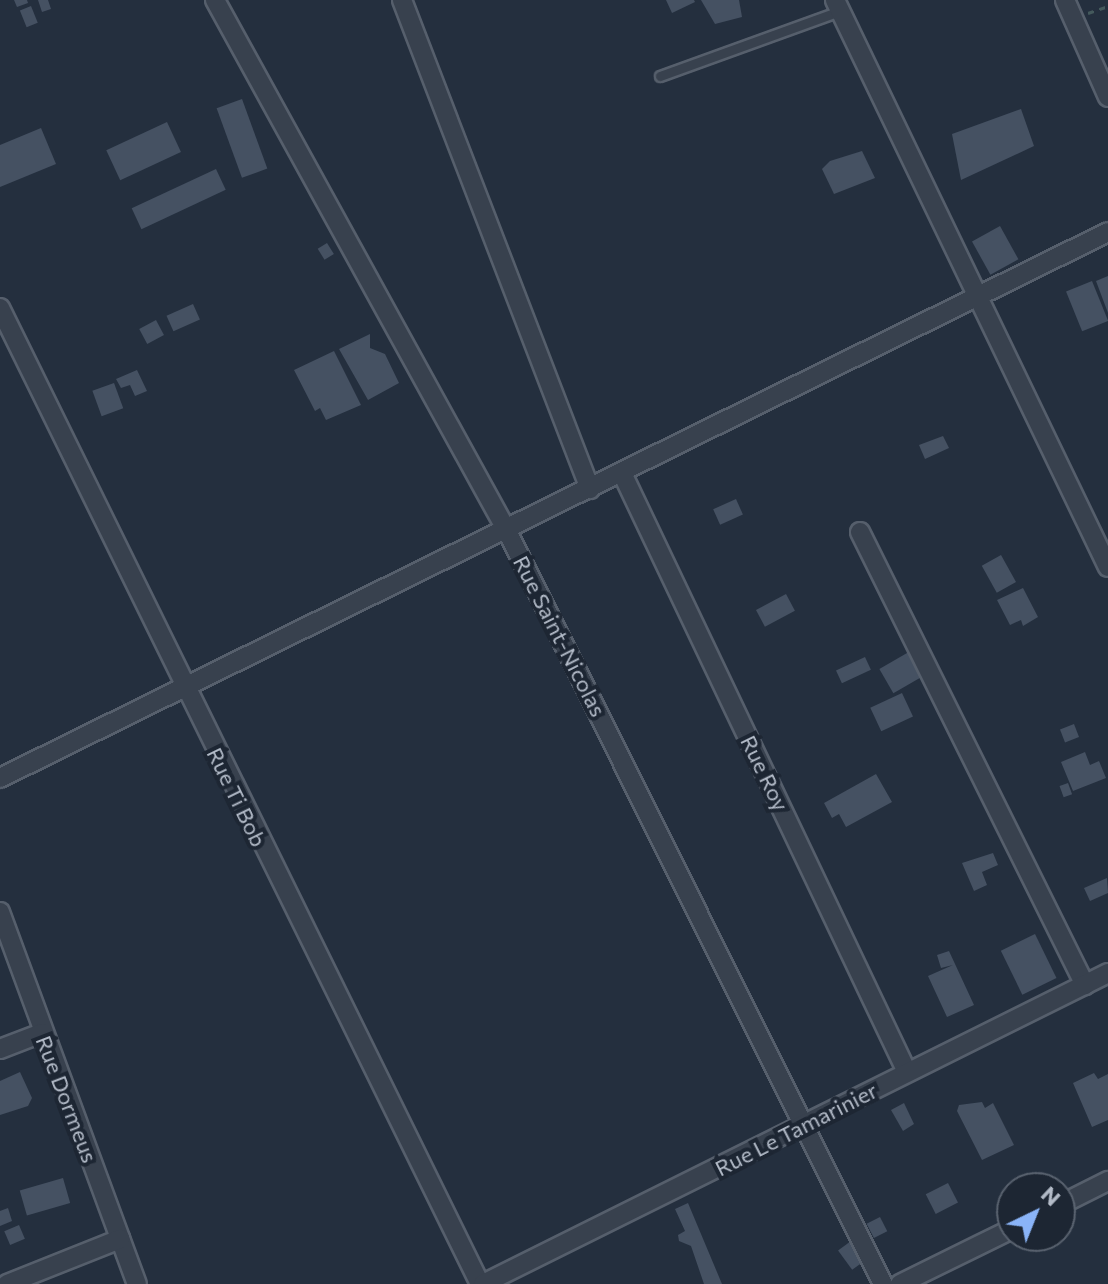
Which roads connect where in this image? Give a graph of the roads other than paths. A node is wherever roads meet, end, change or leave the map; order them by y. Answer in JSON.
{"nodes":[{"id":1,"x":215,"y":0,"type":"edge"},
{"id":2,"x":402,"y":0,"type":"edge"},
{"id":3,"x":1065,"y":0,"type":"edge"},
{"id":4,"x":837,"y":6,"type":"edge"},
{"id":5,"x":660,"y":76,"type":"dead end"},
{"id":6,"x":1108,"y":97,"type":"edge"},
{"id":7,"x":1108,"y":232,"type":"edge"},
{"id":8,"x":978,"y":294,"type":"junction"},
{"id":9,"x":0,"y":308,"type":"edge"},
{"id":10,"x":622,"y":473,"type":"junction"},
{"id":11,"x":590,"y":489,"type":"junction"},
{"id":12,"x":506,"y":529,"type":"junction"},
{"id":13,"x":860,"y":532,"type":"dead end"},
{"id":14,"x":1108,"y":567,"type":"edge"},
{"id":15,"x":184,"y":688,"type":"junction"},
{"id":16,"x":0,"y":778,"type":"edge"},
{"id":17,"x":0,"y":912,"type":"edge"},
{"id":18,"x":1108,"y":973,"type":"edge"},
{"id":19,"x":1085,"y":985,"type":"junction"},
{"id":20,"x":42,"y":1033,"type":"junction"},
{"id":21,"x":0,"y":1049,"type":"edge"},
{"id":22,"x":907,"y":1072,"type":"junction"},
{"id":23,"x":803,"y":1124,"type":"junction"},
{"id":24,"x":1108,"y":1181,"type":"edge"},
{"id":25,"x":1076,"y":1197,"type":"edge"},
{"id":26,"x":996,"y":1237,"type":"edge"},
{"id":27,"x":120,"y":1239,"type":"junction"},
{"id":28,"x":7,"y":1284,"type":"edge"},
{"id":29,"x":137,"y":1284,"type":"edge"},
{"id":30,"x":482,"y":1284,"type":"edge"},
{"id":31,"x":883,"y":1284,"type":"edge"},
{"id":32,"x":900,"y":1284,"type":"edge"}],
"edges":[{"from":1,"to":12,"type":"street","name":"Rue Saint-Nicolas"},
{"from":2,"to":11,"type":"street"},
{"from":3,"to":6,"type":"street"},
{"from":4,"to":5,"type":"lane"},
{"from":4,"to":8,"type":"street"},
{"from":7,"to":8,"type":"street"},
{"from":8,"to":10,"type":"street"},
{"from":8,"to":14,"type":"street"},
{"from":9,"to":15,"type":"street","name":"Rue Ti Bob"},
{"from":10,"to":11,"type":"street"},
{"from":10,"to":22,"type":"street","name":"Rue Roy"},
{"from":11,"to":12,"type":"street"},
{"from":12,"to":15,"type":"street"},
{"from":12,"to":23,"type":"street","name":"Rue Saint-Nicolas"},
{"from":13,"to":19,"type":"street"},
{"from":15,"to":16,"type":"street"},
{"from":15,"to":30,"type":"street","name":"Rue Ti Bob"},
{"from":17,"to":20,"type":"street","name":"Rue Dormeus"},
{"from":18,"to":19,"type":"street","name":"Rue Le Tamarinier"},
{"from":19,"to":22,"type":"street","name":"Rue Le Tamarinier"},
{"from":20,"to":21,"type":"street"},
{"from":20,"to":27,"type":"street","name":"Rue Dormeus"},
{"from":22,"to":23,"type":"street","name":"Rue Le Tamarinier"},
{"from":23,"to":30,"type":"street","name":"Rue Le Tamarinier"},
{"from":23,"to":31,"type":"street","name":"Rue Saint-Nicolas"},
{"from":24,"to":25,"type":"street"},
{"from":26,"to":32,"type":"street"},
{"from":27,"to":28,"type":"street"},
{"from":27,"to":29,"type":"street","name":"Rue Dormeus"}]}
